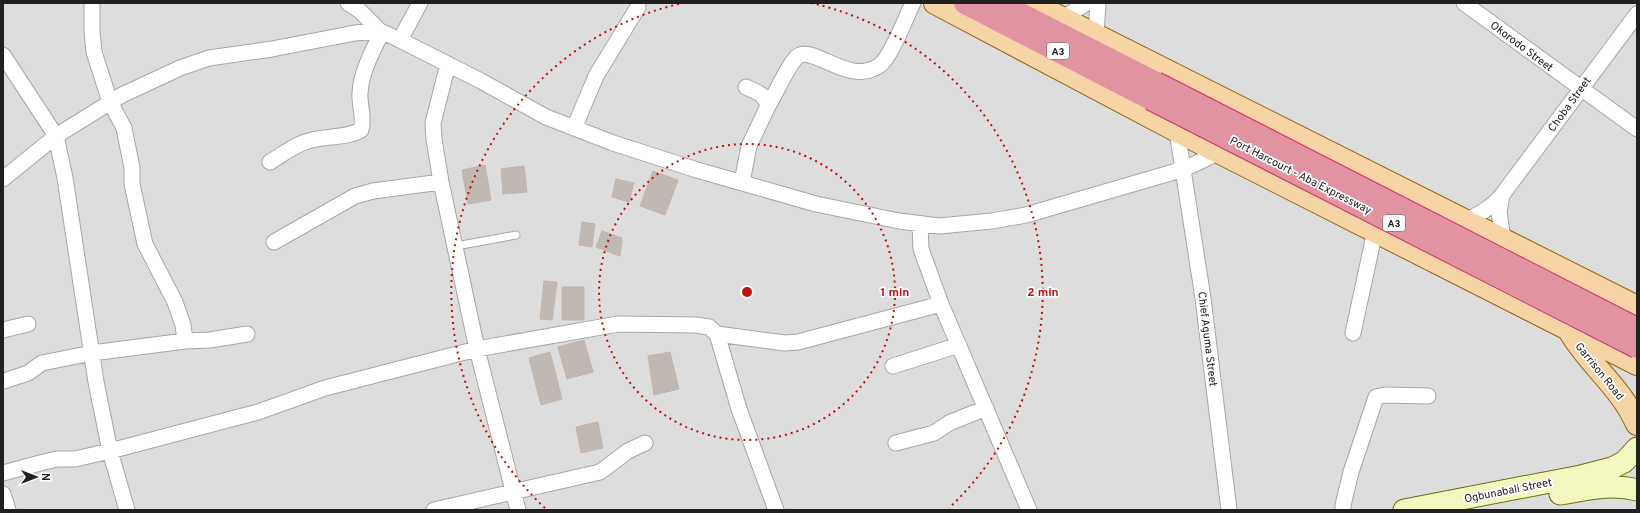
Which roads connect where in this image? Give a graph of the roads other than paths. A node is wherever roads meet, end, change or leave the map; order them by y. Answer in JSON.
{"nodes":[{"id":1,"x":92,"y":3,"type":"edge"},
{"id":2,"x":348,"y":3,"type":"edge"},
{"id":3,"x":420,"y":3,"type":"edge"},
{"id":4,"x":914,"y":3,"type":"edge"},
{"id":5,"x":935,"y":3,"type":"edge"},
{"id":6,"x":965,"y":3,"type":"edge"},
{"id":7,"x":999,"y":3,"type":"edge"},
{"id":8,"x":1032,"y":3,"type":"edge"},
{"id":9,"x":1086,"y":3,"type":"edge"},
{"id":10,"x":1098,"y":3,"type":"edge"},
{"id":11,"x":1464,"y":3,"type":"edge"},
{"id":12,"x":638,"y":7,"type":"dead end"},
{"id":13,"x":1637,"y":14,"type":"edge"},
{"id":14,"x":1063,"y":18,"type":"junction"},
{"id":15,"x":381,"y":32,"type":"junction"},
{"id":16,"x":1096,"y":35,"type":"junction"},
{"id":17,"x":400,"y":40,"type":"junction"},
{"id":18,"x":3,"y":55,"type":"edge"},
{"id":19,"x":448,"y":64,"type":"junction"},
{"id":20,"x":746,"y":87,"type":"dead end"},
{"id":21,"x":1580,"y":89,"type":"junction"},
{"id":22,"x":1154,"y":91,"type":"junction"},
{"id":23,"x":110,"y":102,"type":"junction"},
{"id":24,"x":768,"y":106,"type":"junction"},
{"id":25,"x":574,"y":128,"type":"junction"},
{"id":26,"x":1637,"y":129,"type":"edge"},
{"id":27,"x":1177,"y":130,"type":"junction"},
{"id":28,"x":56,"y":136,"type":"junction"},
{"id":29,"x":1220,"y":152,"type":"junction"},
{"id":30,"x":270,"y":162,"type":"dead end"},
{"id":31,"x":1184,"y":169,"type":"junction"},
{"id":32,"x":3,"y":179,"type":"edge"},
{"id":33,"x":441,"y":182,"type":"junction"},
{"id":34,"x":742,"y":182,"type":"junction"},
{"id":35,"x":1502,"y":195,"type":"junction"},
{"id":36,"x":1464,"y":221,"type":"junction"},
{"id":37,"x":920,"y":224,"type":"junction"},
{"id":38,"x":1375,"y":231,"type":"junction"},
{"id":39,"x":516,"y":235,"type":"dead end"},
{"id":40,"x":1503,"y":240,"type":"junction"},
{"id":41,"x":274,"y":242,"type":"dead end"},
{"id":42,"x":456,"y":246,"type":"junction"},
{"id":43,"x":1589,"y":283,"type":"junction"},
{"id":44,"x":941,"y":304,"type":"junction"},
{"id":45,"x":1637,"y":307,"type":"edge"},
{"id":46,"x":28,"y":324,"type":"dead end"},
{"id":47,"x":1568,"y":329,"type":"junction"},
{"id":48,"x":1637,"y":329,"type":"edge"},
{"id":49,"x":3,"y":330,"type":"edge"},
{"id":50,"x":247,"y":334,"type":"dead end"},
{"id":51,"x":717,"y":334,"type":"junction"},
{"id":52,"x":1353,"y":334,"type":"dead end"},
{"id":53,"x":185,"y":341,"type":"junction"},
{"id":54,"x":959,"y":345,"type":"junction"},
{"id":55,"x":1637,"y":347,"type":"edge"},
{"id":56,"x":477,"y":349,"type":"junction"},
{"id":57,"x":92,"y":353,"type":"junction"},
{"id":58,"x":1637,"y":364,"type":"edge"},
{"id":59,"x":893,"y":366,"type":"dead end"},
{"id":60,"x":4,"y":381,"type":"edge"},
{"id":61,"x":1428,"y":396,"type":"dead end"},
{"id":62,"x":986,"y":408,"type":"junction"},
{"id":63,"x":1637,"y":424,"type":"edge"},
{"id":64,"x":896,"y":443,"type":"dead end"},
{"id":65,"x":645,"y":444,"type":"dead end"},
{"id":66,"x":1637,"y":448,"type":"edge"},
{"id":67,"x":110,"y":451,"type":"junction"},
{"id":68,"x":1612,"y":468,"type":"junction"},
{"id":69,"x":1637,"y":472,"type":"edge"},
{"id":70,"x":3,"y":473,"type":"edge"},
{"id":71,"x":1637,"y":490,"type":"edge"},
{"id":72,"x":513,"y":492,"type":"junction"},
{"id":73,"x":3,"y":494,"type":"edge"},
{"id":74,"x":8,"y":510,"type":"edge"},
{"id":75,"x":125,"y":510,"type":"edge"},
{"id":76,"x":434,"y":510,"type":"edge"},
{"id":77,"x":518,"y":510,"type":"edge"},
{"id":78,"x":776,"y":510,"type":"edge"},
{"id":79,"x":1030,"y":510,"type":"edge"},
{"id":80,"x":1229,"y":510,"type":"edge"},
{"id":81,"x":1343,"y":510,"type":"edge"},
{"id":82,"x":1404,"y":510,"type":"edge"},
{"id":83,"x":1477,"y":510,"type":"edge"}],
"edges":[{"from":1,"to":23,"type":"street"},
{"from":2,"to":15,"type":"street"},
{"from":3,"to":17,"type":"street"},
{"from":4,"to":24,"type":"street"},
{"from":5,"to":27,"type":"main road"},
{"from":6,"to":22,"type":"highway","name":"Port Harcourt - Aba Expressway","number":"A3"},
{"from":7,"to":22,"type":"highway","name":"Port Harcourt - Aba Expressway","number":"A3"},
{"from":8,"to":14,"type":"main road"},
{"from":9,"to":14,"type":"street"},
{"from":10,"to":16,"type":"street"},
{"from":11,"to":21,"type":"street","name":"Okorodo Street"},
{"from":12,"to":25,"type":"street"},
{"from":13,"to":21,"type":"street","name":"Choba Street"},
{"from":14,"to":16,"type":"main road"},
{"from":15,"to":17,"type":"street"},
{"from":15,"to":23,"type":"street"},
{"from":15,"to":30,"type":"street"},
{"from":16,"to":36,"type":"main road"},
{"from":17,"to":19,"type":"street"},
{"from":18,"to":28,"type":"street"},
{"from":19,"to":25,"type":"street"},
{"from":19,"to":33,"type":"street"},
{"from":20,"to":24,"type":"street"},
{"from":21,"to":26,"type":"street","name":"Okorodo Street"},
{"from":21,"to":35,"type":"street","name":"Choba Street"},
{"from":22,"to":48,"type":"highway","name":"Port Harcourt - Aba Expressway","number":"A3","bridge":true},
{"from":22,"to":55,"type":"highway","name":"Port Harcourt - Aba Expressway","number":"A3","bridge":true},
{"from":23,"to":28,"type":"street"},
{"from":23,"to":53,"type":"street"},
{"from":24,"to":34,"type":"street"},
{"from":25,"to":34,"type":"street"},
{"from":27,"to":29,"type":"main road"},
{"from":27,"to":31,"type":"street","name":"Chief Aguma Street"},
{"from":28,"to":32,"type":"street"},
{"from":28,"to":57,"type":"street"},
{"from":29,"to":31,"type":"street"},
{"from":29,"to":38,"type":"main road"},
{"from":31,"to":37,"type":"street"},
{"from":31,"to":80,"type":"street","name":"Chief Aguma Street"},
{"from":33,"to":41,"type":"street"},
{"from":33,"to":42,"type":"street"},
{"from":34,"to":37,"type":"street"},
{"from":35,"to":36,"type":"street","name":"Choba Street"},
{"from":35,"to":40,"type":"street"},
{"from":36,"to":40,"type":"main road"},
{"from":37,"to":44,"type":"street"},
{"from":38,"to":47,"type":"main road"},
{"from":38,"to":52,"type":"street"},
{"from":39,"to":42,"type":"lane"},
{"from":40,"to":43,"type":"main road"},
{"from":42,"to":56,"type":"street"},
{"from":43,"to":45,"type":"main road"},
{"from":43,"to":47,"type":"main road","name":"Garrison Road"},
{"from":44,"to":51,"type":"street"},
{"from":44,"to":54,"type":"street"},
{"from":46,"to":49,"type":"street"},
{"from":47,"to":58,"type":"main road"},
{"from":47,"to":63,"type":"main road","name":"Garrison Road"},
{"from":50,"to":53,"type":"street"},
{"from":51,"to":56,"type":"street"},
{"from":51,"to":78,"type":"street"},
{"from":53,"to":57,"type":"street"},
{"from":54,"to":59,"type":"street"},
{"from":54,"to":62,"type":"street"},
{"from":56,"to":67,"type":"street"},
{"from":56,"to":72,"type":"street"},
{"from":57,"to":60,"type":"street"},
{"from":57,"to":67,"type":"street"},
{"from":61,"to":81,"type":"street"},
{"from":62,"to":64,"type":"street"},
{"from":62,"to":79,"type":"street"},
{"from":65,"to":72,"type":"street"},
{"from":66,"to":68,"type":"street","name":"Ogbunabali Street"},
{"from":67,"to":70,"type":"street"},
{"from":67,"to":75,"type":"street"},
{"from":68,"to":69,"type":"street","name":"Ogbunabali Street"},
{"from":68,"to":82,"type":"street","name":"Ogbunabali Street"},
{"from":71,"to":83,"type":"street","name":"Ogbunabali Street"},
{"from":72,"to":76,"type":"street"},
{"from":72,"to":77,"type":"street"},
{"from":73,"to":74,"type":"street"}]}
